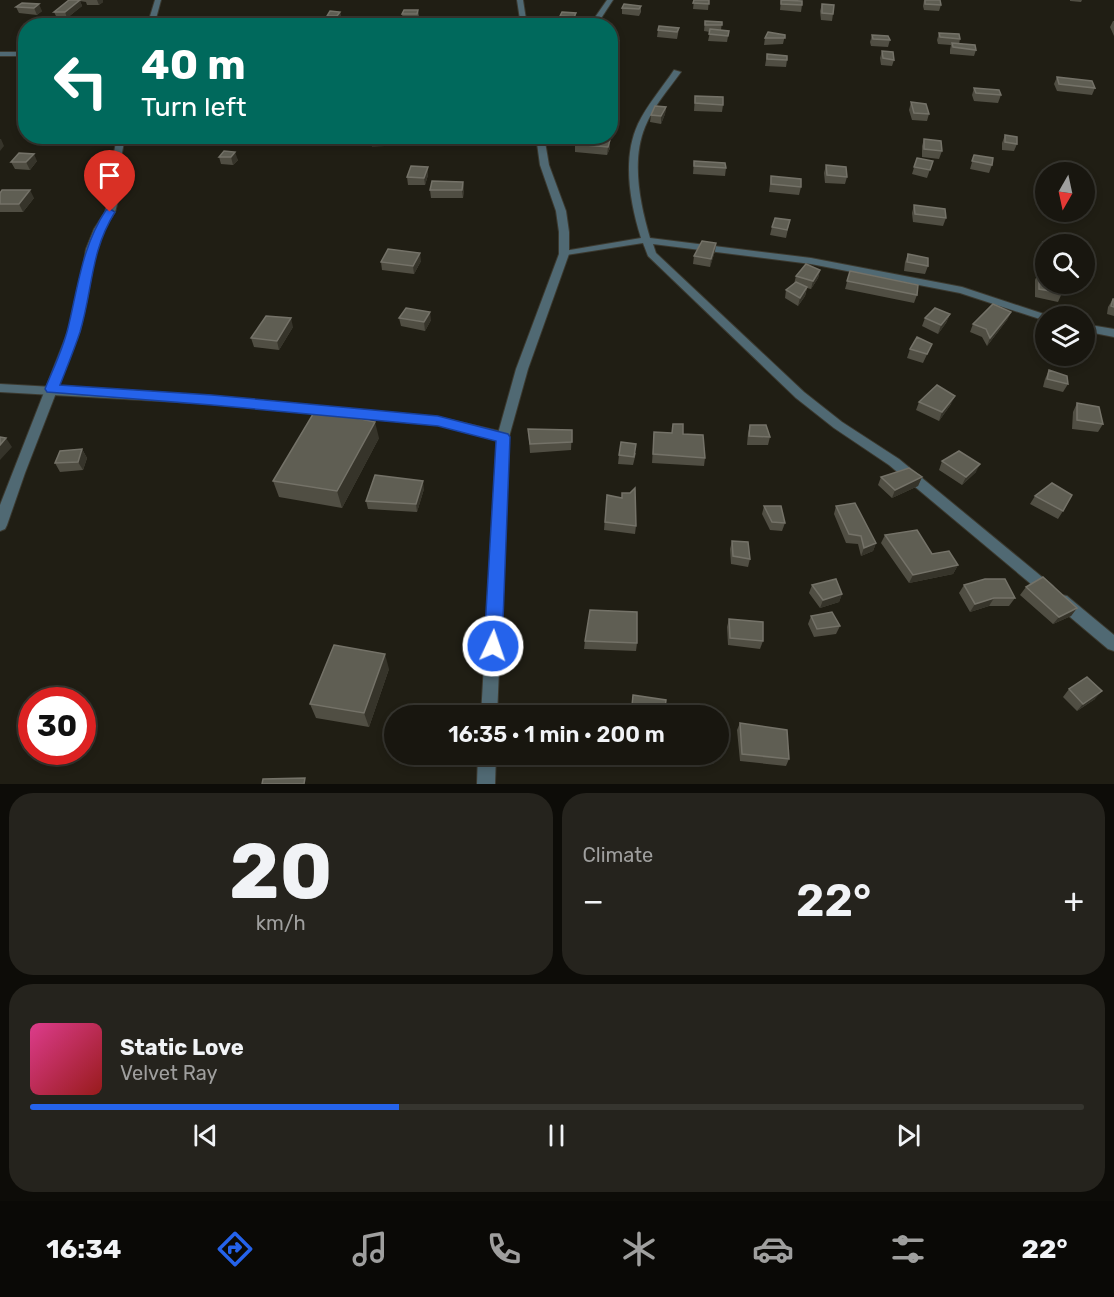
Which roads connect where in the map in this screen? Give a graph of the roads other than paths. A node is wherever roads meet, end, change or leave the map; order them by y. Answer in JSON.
{"nodes":[{"id":1,"x":158,"y":0,"type":"edge"},
{"id":2,"x":520,"y":0,"type":"edge"},
{"id":3,"x":610,"y":0,"type":"edge"},
{"id":4,"x":152,"y":18,"type":"edge"},
{"id":5,"x":523,"y":18,"type":"edge"},
{"id":6,"x":598,"y":18,"type":"edge"},
{"id":7,"x":0,"y":54,"type":"edge"},
{"id":8,"x":18,"y":54,"type":"edge"},
{"id":9,"x":677,"y":72,"type":"dead end"},
{"id":10,"x":120,"y":144,"type":"edge"},
{"id":11,"x":541,"y":144,"type":"edge"},
{"id":12,"x":645,"y":240,"type":"junction"},
{"id":13,"x":564,"y":254,"type":"junction"},
{"id":14,"x":1035,"y":314,"type":"edge"},
{"id":15,"x":1095,"y":329,"type":"edge"},
{"id":16,"x":1114,"y":333,"type":"edge"},
{"id":17,"x":0,"y":388,"type":"edge"},
{"id":18,"x":52,"y":389,"type":"junction"},
{"id":19,"x":503,"y":437,"type":"junction"},
{"id":20,"x":0,"y":525,"type":"edge"},
{"id":21,"x":1114,"y":644,"type":"edge"},
{"id":22,"x":490,"y":705,"type":"edge"},
{"id":23,"x":487,"y":765,"type":"edge"},
{"id":24,"x":486,"y":784,"type":"edge"}],
"edges":[{"from":1,"to":4,"type":"street"},
{"from":2,"to":5,"type":"street"},
{"from":3,"to":6,"type":"street"},
{"from":7,"to":8,"type":"street"},
{"from":9,"to":12,"type":"street"},
{"from":10,"to":18,"type":"street"},
{"from":11,"to":13,"type":"street"},
{"from":12,"to":13,"type":"street"},
{"from":12,"to":14,"type":"street"},
{"from":12,"to":21,"type":"street"},
{"from":13,"to":19,"type":"street"},
{"from":15,"to":16,"type":"street"},
{"from":17,"to":18,"type":"street"},
{"from":18,"to":19,"type":"street"},
{"from":18,"to":20,"type":"street"},
{"from":19,"to":22,"type":"street"},
{"from":23,"to":24,"type":"street"}]}
